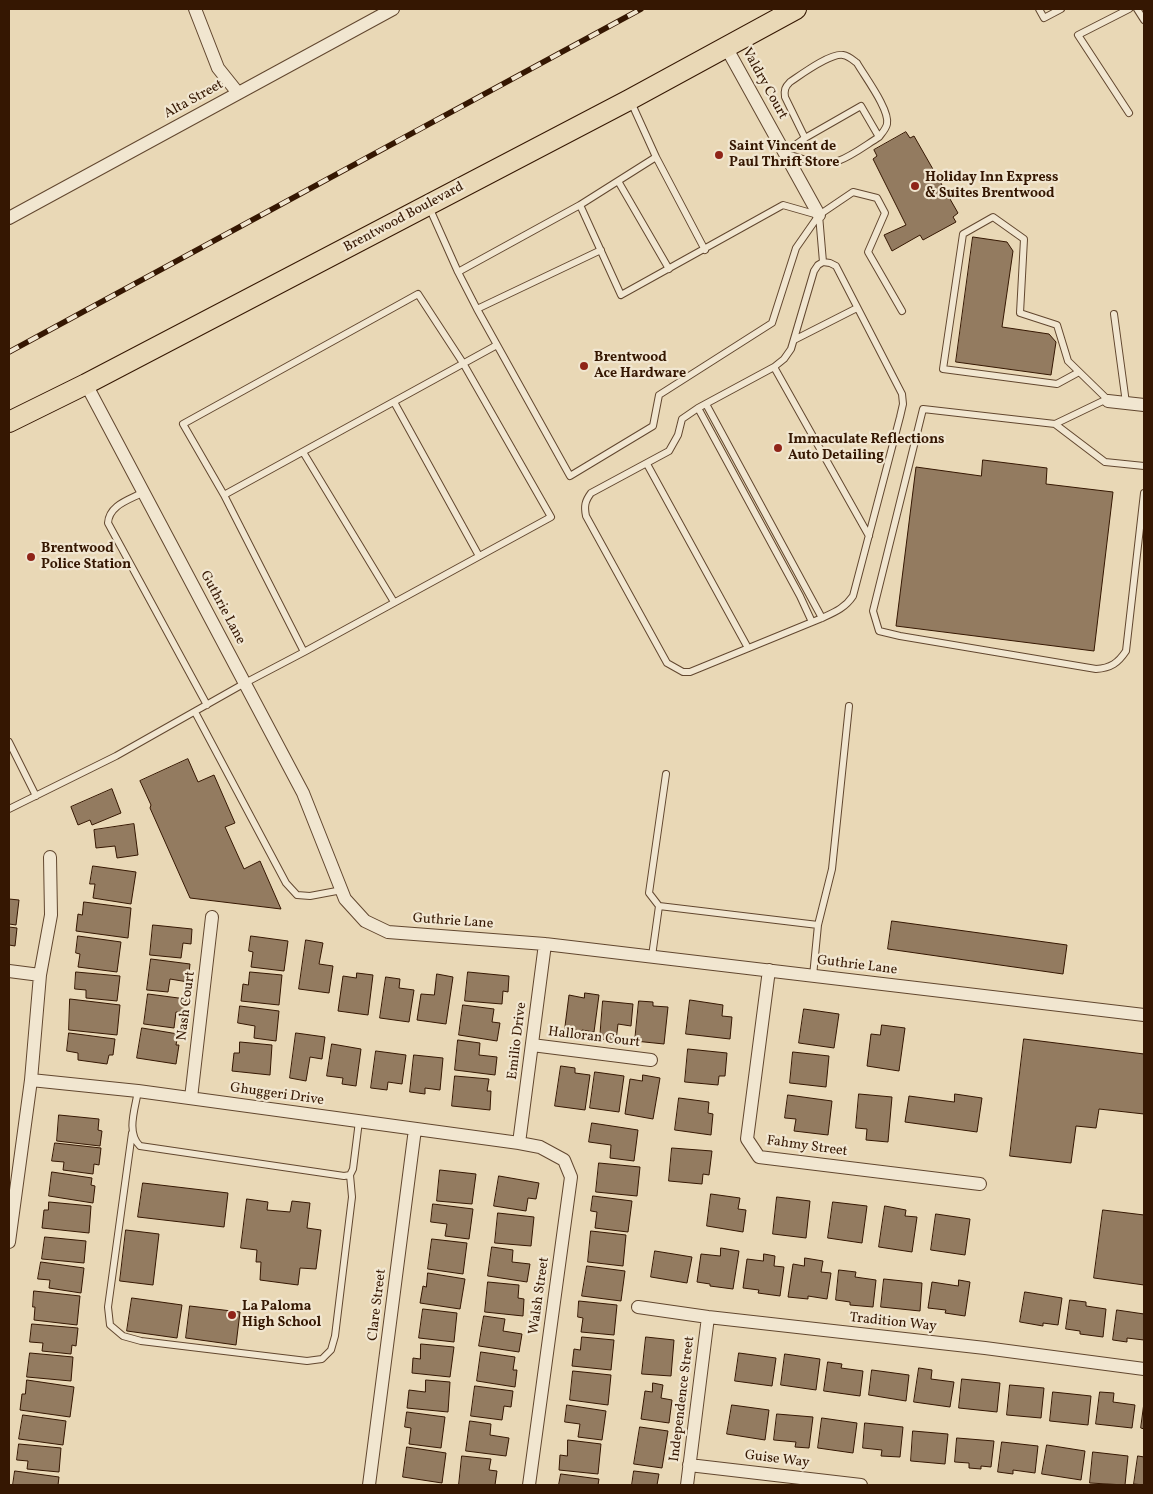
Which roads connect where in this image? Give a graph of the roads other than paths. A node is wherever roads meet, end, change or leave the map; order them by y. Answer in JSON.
{"nodes":[{"id":1,"x":195,"y":9,"type":"edge"},
{"id":2,"x":393,"y":9,"type":"edge"},
{"id":3,"x":796,"y":9,"type":"edge"},
{"id":4,"x":1039,"y":9,"type":"edge"},
{"id":5,"x":1061,"y":9,"type":"edge"},
{"id":6,"x":1129,"y":9,"type":"edge"},
{"id":7,"x":1137,"y":9,"type":"edge"},
{"id":8,"x":1144,"y":20,"type":"edge"},
{"id":9,"x":726,"y":47,"type":"junction"},
{"id":10,"x":238,"y":93,"type":"junction"},
{"id":11,"x":629,"y":100,"type":"junction"},
{"id":12,"x":1129,"y":113,"type":"dead end"},
{"id":13,"x":879,"y":137,"type":"junction"},
{"id":14,"x":805,"y":138,"type":"junction"},
{"id":15,"x":784,"y":153,"type":"junction"},
{"id":16,"x":656,"y":157,"type":"junction"},
{"id":17,"x":618,"y":181,"type":"junction"},
{"id":18,"x":428,"y":205,"type":"junction"},
{"id":19,"x":580,"y":205,"type":"junction"},
{"id":20,"x":819,"y":215,"type":"junction"},
{"id":21,"x":9,"y":218,"type":"edge"},
{"id":22,"x":601,"y":250,"type":"junction"},
{"id":23,"x":705,"y":250,"type":"junction"},
{"id":24,"x":823,"y":262,"type":"junction"},
{"id":25,"x":669,"y":269,"type":"junction"},
{"id":26,"x":458,"y":272,"type":"junction"},
{"id":27,"x":858,"y":308,"type":"junction"},
{"id":28,"x":477,"y":309,"type":"junction"},
{"id":29,"x":902,"y":311,"type":"dead end"},
{"id":30,"x":1114,"y":314,"type":"dead end"},
{"id":31,"x":794,"y":340,"type":"junction"},
{"id":32,"x":497,"y":344,"type":"junction"},
{"id":33,"x":463,"y":363,"type":"junction"},
{"id":34,"x":774,"y":367,"type":"junction"},
{"id":35,"x":1079,"y":372,"type":"junction"},
{"id":36,"x":86,"y":384,"type":"junction"},
{"id":37,"x":1108,"y":400,"type":"junction"},
{"id":38,"x":394,"y":402,"type":"junction"},
{"id":39,"x":1126,"y":403,"type":"junction"},
{"id":40,"x":706,"y":404,"type":"junction"},
{"id":41,"x":1144,"y":405,"type":"edge"},
{"id":42,"x":698,"y":408,"type":"junction"},
{"id":43,"x":9,"y":422,"type":"edge"},
{"id":44,"x":1054,"y":424,"type":"junction"},
{"id":45,"x":303,"y":452,"type":"junction"},
{"id":46,"x":646,"y":464,"type":"junction"},
{"id":47,"x":1144,"y":466,"type":"edge"},
{"id":48,"x":144,"y":492,"type":"junction"},
{"id":49,"x":1144,"y":493,"type":"edge"},
{"id":50,"x":224,"y":495,"type":"junction"},
{"id":51,"x":870,"y":536,"type":"junction"},
{"id":52,"x":479,"y":556,"type":"junction"},
{"id":53,"x":394,"y":602,"type":"junction"},
{"id":54,"x":822,"y":618,"type":"junction"},
{"id":55,"x":812,"y":622,"type":"junction"},
{"id":56,"x":748,"y":648,"type":"junction"},
{"id":57,"x":304,"y":652,"type":"junction"},
{"id":58,"x":245,"y":682,"type":"junction"},
{"id":59,"x":207,"y":705,"type":"junction"},
{"id":60,"x":849,"y":706,"type":"dead end"},
{"id":61,"x":195,"y":712,"type":"junction"},
{"id":62,"x":9,"y":742,"type":"edge"},
{"id":63,"x":666,"y":774,"type":"dead end"},
{"id":64,"x":36,"y":796,"type":"junction"},
{"id":65,"x":9,"y":809,"type":"edge"},
{"id":66,"x":50,"y":857,"type":"dead end"},
{"id":67,"x":342,"y":890,"type":"junction"},
{"id":68,"x":659,"y":906,"type":"junction"},
{"id":69,"x":212,"y":917,"type":"dead end"},
{"id":70,"x":818,"y":924,"type":"junction"},
{"id":71,"x":545,"y":944,"type":"junction"},
{"id":72,"x":652,"y":956,"type":"junction"},
{"id":73,"x":769,"y":970,"type":"junction"},
{"id":74,"x":9,"y":971,"type":"edge"},
{"id":75,"x":40,"y":975,"type":"junction"},
{"id":76,"x":814,"y":976,"type":"junction"},
{"id":77,"x":1144,"y":1015,"type":"edge"},
{"id":78,"x":532,"y":1045,"type":"junction"},
{"id":79,"x":651,"y":1060,"type":"dead end"},
{"id":80,"x":31,"y":1080,"type":"junction"},
{"id":81,"x":138,"y":1091,"type":"junction"},
{"id":82,"x":191,"y":1098,"type":"junction"},
{"id":83,"x":359,"y":1121,"type":"junction"},
{"id":84,"x":416,"y":1129,"type":"junction"},
{"id":85,"x":132,"y":1133,"type":"junction"},
{"id":86,"x":520,"y":1143,"type":"junction"},
{"id":87,"x":14,"y":1157,"type":"edge"},
{"id":88,"x":350,"y":1174,"type":"junction"},
{"id":89,"x":980,"y":1184,"type":"dead end"},
{"id":90,"x":9,"y":1242,"type":"edge"},
{"id":91,"x":638,"y":1307,"type":"dead end"},
{"id":92,"x":708,"y":1317,"type":"junction"},
{"id":93,"x":1144,"y":1369,"type":"edge"},
{"id":94,"x":690,"y":1465,"type":"junction"},
{"id":95,"x":370,"y":1485,"type":"edge"},
{"id":96,"x":529,"y":1485,"type":"edge"},
{"id":97,"x":687,"y":1485,"type":"edge"},
{"id":98,"x":861,"y":1485,"type":"edge"}],
"edges":[{"from":1,"to":10,"type":"street"},
{"from":2,"to":10,"type":"street","name":"Alta Street"},
{"from":3,"to":9,"type":"main road","name":"Brentwood Boulevard"},
{"from":4,"to":5,"type":"lane"},
{"from":6,"to":12,"type":"lane"},
{"from":7,"to":8,"type":"lane"},
{"from":9,"to":11,"type":"main road","name":"Brentwood Boulevard"},
{"from":9,"to":15,"type":"street","name":"Valdry Court"},
{"from":10,"to":21,"type":"street","name":"Alta Street"},
{"from":11,"to":16,"type":"lane"},
{"from":11,"to":18,"type":"main road","name":"Brentwood Boulevard"},
{"from":13,"to":14,"type":"lane"},
{"from":13,"to":14,"type":"lane"},
{"from":13,"to":15,"type":"lane"},
{"from":14,"to":15,"type":"lane"},
{"from":15,"to":20,"type":"street","name":"Valdry Court"},
{"from":16,"to":17,"type":"lane"},
{"from":16,"to":23,"type":"lane"},
{"from":17,"to":19,"type":"lane"},
{"from":17,"to":25,"type":"lane"},
{"from":18,"to":26,"type":"lane"},
{"from":18,"to":36,"type":"main road","name":"Brentwood Boulevard"},
{"from":19,"to":22,"type":"lane"},
{"from":19,"to":26,"type":"lane"},
{"from":20,"to":23,"type":"lane"},
{"from":20,"to":24,"type":"lane"},
{"from":20,"to":29,"type":"lane"},
{"from":20,"to":32,"type":"lane"},
{"from":22,"to":25,"type":"lane"},
{"from":22,"to":28,"type":"lane"},
{"from":23,"to":25,"type":"lane"},
{"from":24,"to":27,"type":"lane"},
{"from":24,"to":31,"type":"lane"},
{"from":26,"to":28,"type":"lane"},
{"from":27,"to":31,"type":"lane"},
{"from":27,"to":51,"type":"lane"},
{"from":28,"to":32,"type":"lane"},
{"from":30,"to":39,"type":"lane"},
{"from":31,"to":34,"type":"lane"},
{"from":32,"to":33,"type":"lane"},
{"from":33,"to":38,"type":"lane"},
{"from":33,"to":50,"type":"lane"},
{"from":33,"to":52,"type":"lane"},
{"from":34,"to":40,"type":"lane"},
{"from":34,"to":51,"type":"lane"},
{"from":35,"to":35,"type":"lane"},
{"from":35,"to":37,"type":"lane"},
{"from":36,"to":43,"type":"main road","name":"Brentwood Boulevard"},
{"from":36,"to":48,"type":"street","name":"Guthrie Lane"},
{"from":37,"to":39,"type":"street"},
{"from":37,"to":44,"type":"lane"},
{"from":38,"to":45,"type":"lane"},
{"from":38,"to":52,"type":"lane"},
{"from":39,"to":41,"type":"street"},
{"from":40,"to":42,"type":"lane"},
{"from":40,"to":54,"type":"lane"},
{"from":42,"to":46,"type":"lane"},
{"from":42,"to":55,"type":"lane"},
{"from":44,"to":47,"type":"lane"},
{"from":44,"to":49,"type":"lane"},
{"from":45,"to":50,"type":"lane"},
{"from":45,"to":53,"type":"lane"},
{"from":46,"to":56,"type":"lane"},
{"from":46,"to":56,"type":"lane"},
{"from":48,"to":58,"type":"street","name":"Guthrie Lane"},
{"from":48,"to":59,"type":"lane"},
{"from":50,"to":57,"type":"lane"},
{"from":51,"to":54,"type":"lane"},
{"from":52,"to":53,"type":"lane"},
{"from":53,"to":57,"type":"lane"},
{"from":54,"to":55,"type":"lane"},
{"from":55,"to":56,"type":"lane"},
{"from":57,"to":58,"type":"lane"},
{"from":58,"to":59,"type":"lane"},
{"from":58,"to":67,"type":"street","name":"Guthrie Lane"},
{"from":59,"to":61,"type":"lane"},
{"from":60,"to":70,"type":"lane"},
{"from":61,"to":64,"type":"lane"},
{"from":61,"to":67,"type":"lane"},
{"from":62,"to":64,"type":"lane"},
{"from":63,"to":68,"type":"lane"},
{"from":64,"to":65,"type":"lane"},
{"from":66,"to":75,"type":"street"},
{"from":67,"to":71,"type":"street","name":"Guthrie Lane"},
{"from":68,"to":70,"type":"lane"},
{"from":68,"to":72,"type":"lane"},
{"from":69,"to":82,"type":"street","name":"Nash Court"},
{"from":70,"to":76,"type":"lane"},
{"from":71,"to":72,"type":"street","name":"Guthrie Lane"},
{"from":71,"to":78,"type":"street","name":"Emilio Drive"},
{"from":72,"to":73,"type":"street","name":"Guthrie Lane"},
{"from":73,"to":76,"type":"street","name":"Guthrie Lane"},
{"from":73,"to":89,"type":"street","name":"Fahmy Street"},
{"from":74,"to":75,"type":"street"},
{"from":75,"to":80,"type":"street"},
{"from":76,"to":77,"type":"street","name":"Guthrie Lane"},
{"from":78,"to":79,"type":"street","name":"Halloran Court"},
{"from":78,"to":86,"type":"street","name":"Emilio Drive"},
{"from":80,"to":81,"type":"street","name":"Ghuggeri Drive"},
{"from":80,"to":87,"type":"street"},
{"from":81,"to":82,"type":"street","name":"Ghuggeri Drive"},
{"from":81,"to":85,"type":"lane"},
{"from":82,"to":83,"type":"street","name":"Ghuggeri Drive"},
{"from":83,"to":84,"type":"street","name":"Ghuggeri Drive"},
{"from":83,"to":88,"type":"lane"},
{"from":84,"to":86,"type":"street","name":"Ghuggeri Drive"},
{"from":84,"to":95,"type":"street","name":"Clare Street"},
{"from":85,"to":88,"type":"lane"},
{"from":85,"to":88,"type":"lane"},
{"from":86,"to":96,"type":"street","name":"Walsh Street"},
{"from":87,"to":90,"type":"street"},
{"from":91,"to":92,"type":"street","name":"Tradition Way"},
{"from":92,"to":93,"type":"street","name":"Tradition Way"},
{"from":92,"to":94,"type":"street","name":"Independence Street"},
{"from":94,"to":97,"type":"street","name":"Independence Street"},
{"from":94,"to":98,"type":"street","name":"Guise Way"}]}
